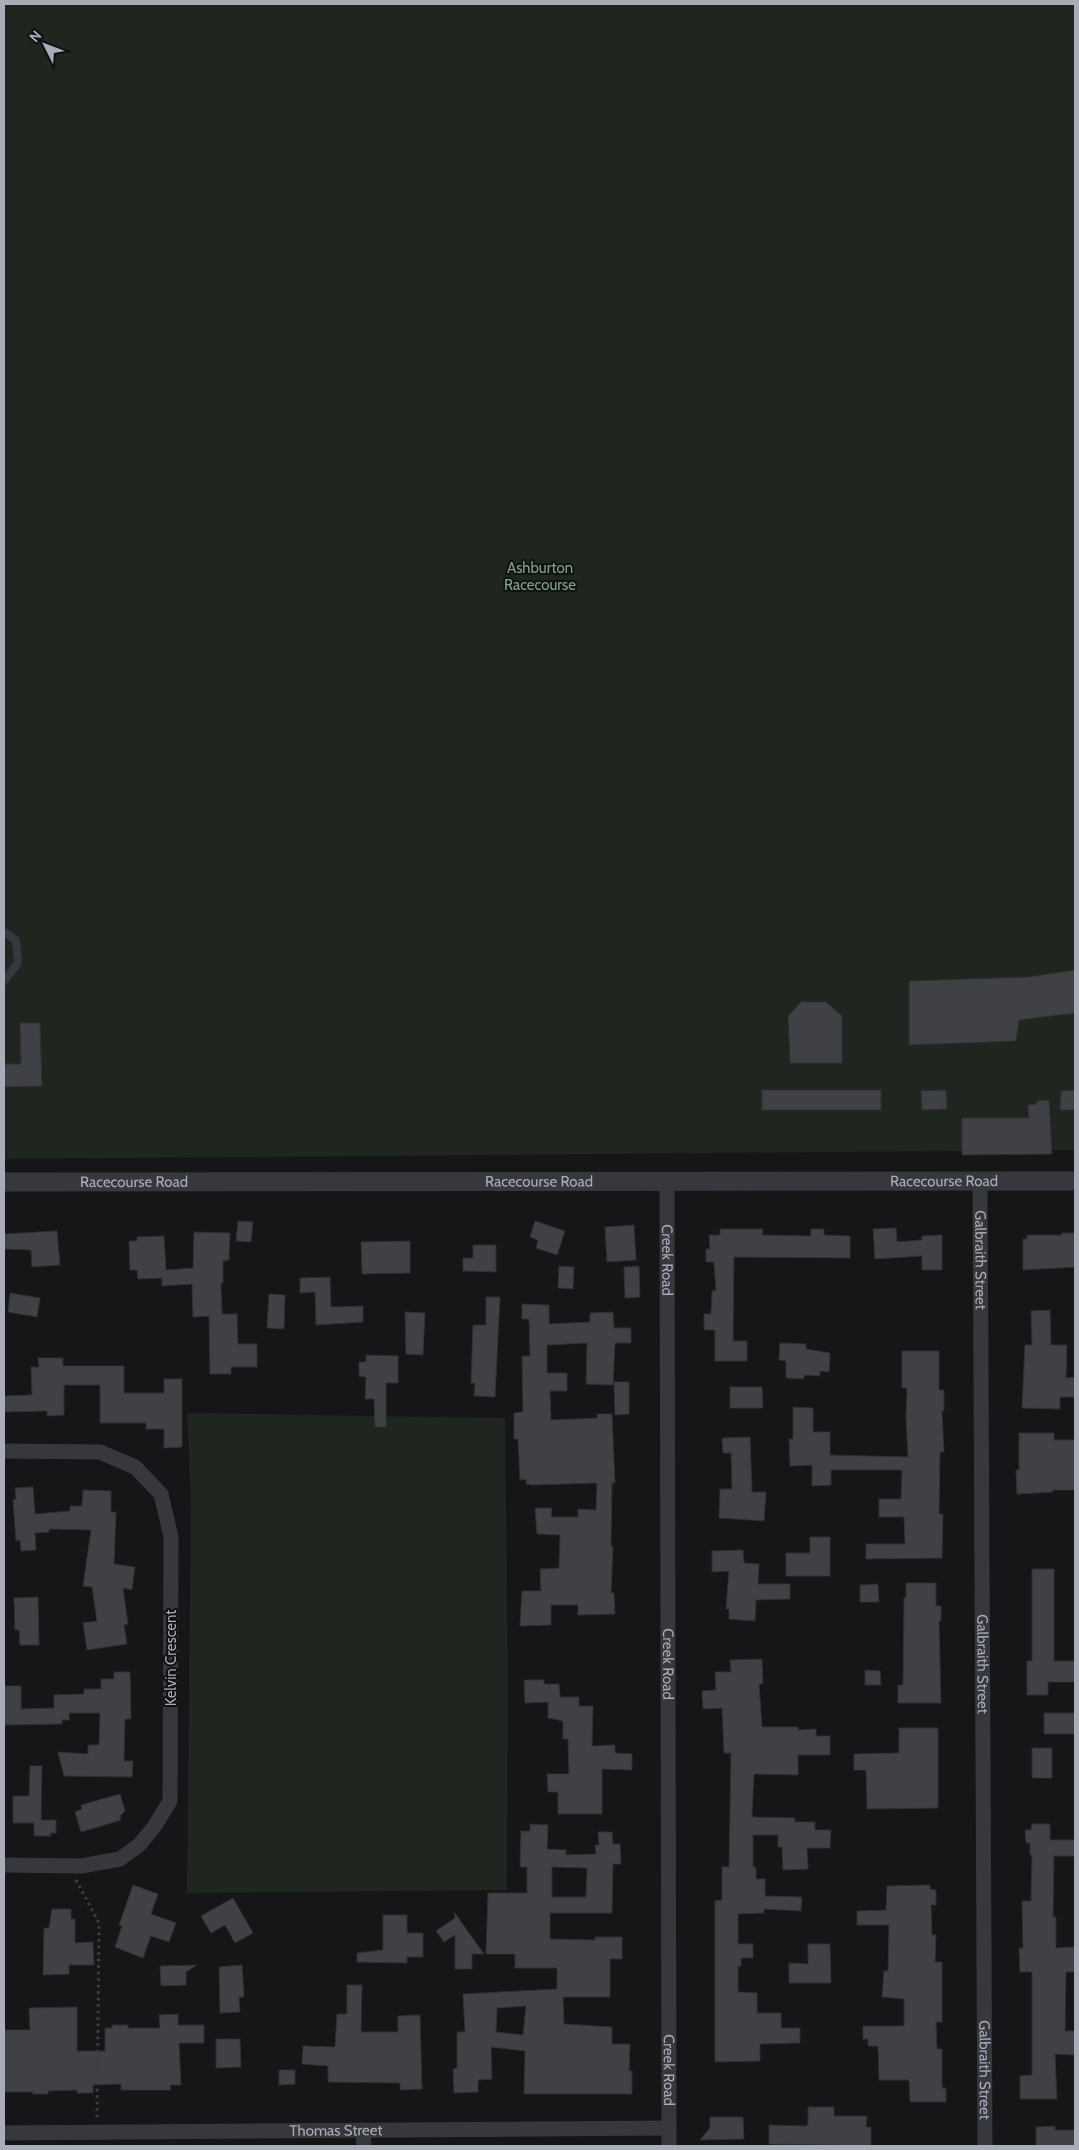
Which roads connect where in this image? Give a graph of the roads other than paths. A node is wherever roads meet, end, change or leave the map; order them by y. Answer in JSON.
{"nodes":[{"id":1,"x":4,"y":932,"type":"edge"},
{"id":2,"x":4,"y":981,"type":"edge"},
{"id":3,"x":1075,"y":1181,"type":"edge"},
{"id":4,"x":4,"y":1182,"type":"edge"},
{"id":5,"x":668,"y":1182,"type":"junction"},
{"id":6,"x":980,"y":1182,"type":"junction"},
{"id":7,"x":4,"y":1452,"type":"edge"},
{"id":8,"x":4,"y":1865,"type":"edge"},
{"id":9,"x":669,"y":2128,"type":"junction"},
{"id":10,"x":363,"y":2130,"type":"junction"},
{"id":11,"x":4,"y":2133,"type":"edge"},
{"id":12,"x":32,"y":2140,"type":"edge"},
{"id":13,"x":364,"y":2146,"type":"edge"},
{"id":14,"x":669,"y":2146,"type":"edge"},
{"id":15,"x":985,"y":2146,"type":"edge"}],
"edges":[{"from":1,"to":2,"type":"lane"},
{"from":3,"to":6,"type":"street","name":"Racecourse Road"},
{"from":4,"to":5,"type":"street","name":"Racecourse Road"},
{"from":5,"to":6,"type":"street","name":"Racecourse Road"},
{"from":5,"to":9,"type":"street","name":"Creek Road"},
{"from":6,"to":15,"type":"street","name":"Galbraith Street"},
{"from":7,"to":8,"type":"street","name":"Kelvin Crescent"},
{"from":9,"to":10,"type":"street","name":"Thomas Street"},
{"from":9,"to":14,"type":"street","name":"Creek Road"},
{"from":10,"to":12,"type":"street","name":"Thomas Street"},
{"from":10,"to":13,"type":"street"},
{"from":11,"to":12,"type":"street","name":"Thomas Street"}]}
